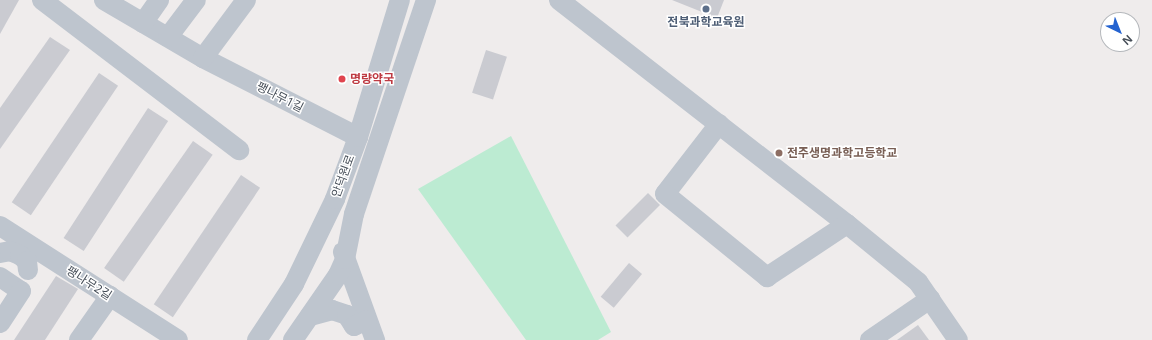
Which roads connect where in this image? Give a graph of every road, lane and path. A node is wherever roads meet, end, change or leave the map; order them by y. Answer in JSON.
{"nodes":[{"id":1,"x":42,"y":0,"type":"edge"},
{"id":2,"x":159,"y":0,"type":"edge"},
{"id":3,"x":196,"y":0,"type":"edge"},
{"id":4,"x":246,"y":0,"type":"edge"},
{"id":5,"x":400,"y":0,"type":"edge"},
{"id":6,"x":426,"y":0,"type":"edge"},
{"id":7,"x":559,"y":0,"type":"edge"},
{"id":8,"x":107,"y":1,"type":"edge"},
{"id":9,"x":143,"y":23,"type":"junction"},
{"id":10,"x":168,"y":37,"type":"junction"},
{"id":11,"x":203,"y":58,"type":"junction"},
{"id":12,"x":719,"y":124,"type":"junction"},
{"id":13,"x":358,"y":137,"type":"junction"},
{"id":14,"x":239,"y":150,"type":"dead end"},
{"id":15,"x":346,"y":169,"type":"junction"},
{"id":16,"x":354,"y":214,"type":"junction"},
{"id":17,"x":847,"y":224,"type":"junction"},
{"id":18,"x":0,"y":226,"type":"edge"},
{"id":19,"x":0,"y":253,"type":"edge"},
{"id":20,"x":345,"y":259,"type":"junction"},
{"id":21,"x":28,"y":270,"type":"dead end"},
{"id":22,"x":0,"y":277,"type":"edge"},
{"id":23,"x":110,"y":296,"type":"junction"},
{"id":24,"x":930,"y":299,"type":"junction"},
{"id":25,"x":360,"y":300,"type":"junction"},
{"id":26,"x":310,"y":316,"type":"junction"},
{"id":27,"x":0,"y":323,"type":"edge"},
{"id":28,"x":368,"y":333,"type":"edge"},
{"id":29,"x":79,"y":340,"type":"edge"},
{"id":30,"x":178,"y":340,"type":"edge"},
{"id":31,"x":257,"y":340,"type":"edge"},
{"id":32,"x":293,"y":340,"type":"edge"},
{"id":33,"x":870,"y":340,"type":"edge"},
{"id":34,"x":958,"y":340,"type":"edge"}],
"edges":[{"from":1,"to":14,"type":"street"},
{"from":2,"to":9,"type":"street"},
{"from":3,"to":10,"type":"street"},
{"from":4,"to":11,"type":"street"},
{"from":5,"to":13,"type":"street","name":"안덕원로"},
{"from":6,"to":16,"type":"street","name":"안덕원로"},
{"from":7,"to":12,"type":"street"},
{"from":8,"to":9,"type":"street","name":"팽나무1길"},
{"from":9,"to":10,"type":"street","name":"팽나무1길"},
{"from":10,"to":11,"type":"street","name":"팽나무1길"},
{"from":11,"to":13,"type":"street","name":"팽나무1길"},
{"from":12,"to":17,"type":"street"},
{"from":12,"to":17,"type":"street"},
{"from":13,"to":15,"type":"street","name":"안덕원로"},
{"from":15,"to":20,"type":"street"},
{"from":15,"to":31,"type":"street","name":"안덕원로"},
{"from":16,"to":20,"type":"street","name":"안덕원로"},
{"from":16,"to":25,"type":"street"},
{"from":17,"to":24,"type":"street"},
{"from":18,"to":23,"type":"street","name":"팽나무2길"},
{"from":19,"to":21,"type":"street"},
{"from":20,"to":25,"type":"street"},
{"from":20,"to":26,"type":"street","name":"안덕원로"},
{"from":22,"to":27,"type":"street"},
{"from":23,"to":29,"type":"street"},
{"from":23,"to":30,"type":"street","name":"팽나무2길"},
{"from":24,"to":33,"type":"street"},
{"from":24,"to":34,"type":"street"},
{"from":25,"to":28,"type":"street"},
{"from":26,"to":28,"type":"street"},
{"from":26,"to":32,"type":"street","name":"안덕원로"}]}
